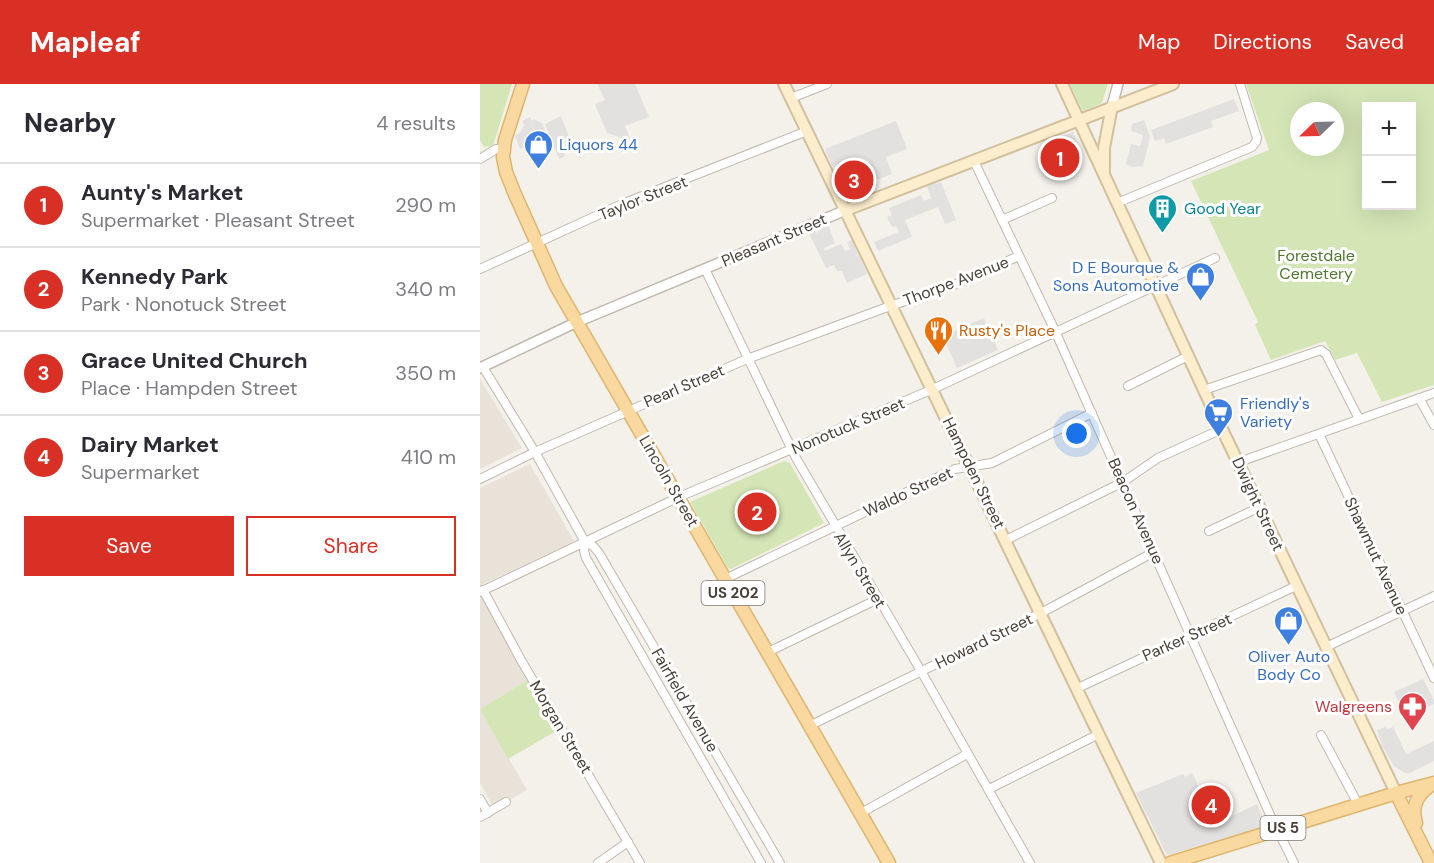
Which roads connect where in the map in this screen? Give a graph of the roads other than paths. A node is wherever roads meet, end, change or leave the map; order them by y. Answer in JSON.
{"nodes":[{"id":1,"x":523,"y":84,"type":"edge"},
{"id":2,"x":784,"y":84,"type":"edge"},
{"id":3,"x":827,"y":84,"type":"edge"},
{"id":4,"x":1062,"y":84,"type":"edge"},
{"id":5,"x":1118,"y":84,"type":"edge"},
{"id":6,"x":1173,"y":84,"type":"edge"},
{"id":7,"x":1240,"y":84,"type":"edge"},
{"id":8,"x":791,"y":98,"type":"junction"},
{"id":9,"x":1112,"y":106,"type":"junction"},
{"id":10,"x":1079,"y":122,"type":"junction"},
{"id":11,"x":807,"y":132,"type":"junction"},
{"id":12,"x":503,"y":148,"type":"junction"},
{"id":13,"x":480,"y":159,"type":"edge"},
{"id":14,"x":974,"y":161,"type":"junction"},
{"id":15,"x":1104,"y":174,"type":"junction"},
{"id":16,"x":1052,"y":198,"type":"dead end"},
{"id":17,"x":1117,"y":203,"type":"junction"},
{"id":18,"x":846,"y":210,"type":"junction"},
{"id":19,"x":1002,"y":220,"type":"junction"},
{"id":20,"x":537,"y":244,"type":"junction"},
{"id":21,"x":1019,"y":256,"type":"junction"},
{"id":22,"x":1215,"y":258,"type":"dead end"},
{"id":23,"x":480,"y":269,"type":"edge"},
{"id":24,"x":705,"y":269,"type":"junction"},
{"id":25,"x":1155,"y":285,"type":"junction"},
{"id":26,"x":893,"y":305,"type":"junction"},
{"id":27,"x":577,"y":322,"type":"junction"},
{"id":28,"x":1056,"y":333,"type":"junction"},
{"id":29,"x":1188,"y":356,"type":"junction"},
{"id":30,"x":747,"y":358,"type":"junction"},
{"id":31,"x":482,"y":367,"type":"edge"},
{"id":32,"x":1128,"y":386,"type":"dead end"},
{"id":33,"x":933,"y":389,"type":"junction"},
{"id":34,"x":1204,"y":390,"type":"junction"},
{"id":35,"x":1434,"y":393,"type":"edge"},
{"id":36,"x":1419,"y":398,"type":"junction"},
{"id":37,"x":628,"y":410,"type":"junction"},
{"id":38,"x":1092,"y":414,"type":"junction"},
{"id":39,"x":1359,"y":419,"type":"junction"},
{"id":40,"x":1434,"y":425,"type":"edge"},
{"id":41,"x":1222,"y":429,"type":"junction"},
{"id":42,"x":1318,"y":434,"type":"junction"},
{"id":43,"x":792,"y":450,"type":"junction"},
{"id":44,"x":535,"y":452,"type":"junction"},
{"id":45,"x":1239,"y":462,"type":"junction"},
{"id":46,"x":970,"y":467,"type":"junction"},
{"id":47,"x":480,"y":479,"type":"edge"},
{"id":48,"x":1123,"y":482,"type":"junction"},
{"id":49,"x":679,"y":497,"type":"junction"},
{"id":50,"x":1260,"y":507,"type":"junction"},
{"id":51,"x":835,"y":527,"type":"junction"},
{"id":52,"x":1209,"y":531,"type":"dead end"},
{"id":53,"x":1006,"y":540,"type":"junction"},
{"id":54,"x":585,"y":542,"type":"junction"},
{"id":55,"x":1154,"y":552,"type":"junction"},
{"id":56,"x":725,"y":579,"type":"junction"},
{"id":57,"x":1296,"y":586,"type":"junction"},
{"id":58,"x":482,"y":591,"type":"edge"},
{"id":59,"x":1434,"y":596,"type":"edge"},
{"id":60,"x":878,"y":599,"type":"junction"},
{"id":61,"x":1402,"y":611,"type":"junction"},
{"id":62,"x":1041,"y":613,"type":"junction"},
{"id":63,"x":1190,"y":635,"type":"junction"},
{"id":64,"x":1326,"y":647,"type":"junction"},
{"id":65,"x":768,"y":652,"type":"junction"},
{"id":66,"x":921,"y":672,"type":"junction"},
{"id":67,"x":1434,"y":678,"type":"edge"},
{"id":68,"x":1078,"y":688,"type":"junction"},
{"id":69,"x":811,"y":725,"type":"junction"},
{"id":70,"x":1099,"y":734,"type":"junction"},
{"id":71,"x":1321,"y":735,"type":"dead end"},
{"id":72,"x":967,"y":754,"type":"junction"},
{"id":73,"x":1434,"y":783,"type":"edge"},
{"id":74,"x":989,"y":789,"type":"junction"},
{"id":75,"x":1396,"y":792,"type":"junction"},
{"id":76,"x":480,"y":800,"type":"edge"},
{"id":77,"x":506,"y":802,"type":"dead end"},
{"id":78,"x":1358,"y":804,"type":"junction"},
{"id":79,"x":861,"y":813,"type":"junction"},
{"id":80,"x":484,"y":815,"type":"edge"},
{"id":81,"x":1277,"y":830,"type":"junction"},
{"id":82,"x":1419,"y":839,"type":"junction"},
{"id":83,"x":628,"y":842,"type":"junction"},
{"id":84,"x":598,"y":863,"type":"edge"},
{"id":85,"x":640,"y":863,"type":"edge"},
{"id":86,"x":761,"y":863,"type":"edge"},
{"id":87,"x":780,"y":863,"type":"edge"},
{"id":88,"x":889,"y":863,"type":"edge"},
{"id":89,"x":1030,"y":863,"type":"edge"},
{"id":90,"x":1161,"y":863,"type":"edge"},
{"id":91,"x":1170,"y":863,"type":"edge"},
{"id":92,"x":1294,"y":863,"type":"edge"},
{"id":93,"x":1431,"y":863,"type":"edge"}],
"edges":[{"from":1,"to":12,"type":"main road","name":"Lincoln Street","number":"US 202"},
{"from":2,"to":8,"type":"main road","name":"Hampden Street"},
{"from":3,"to":8,"type":"street"},
{"from":4,"to":10,"type":"main road","name":"Dwight Street"},
{"from":5,"to":9,"type":"street"},
{"from":6,"to":9,"type":"main road","name":"Pleasant Street"},
{"from":7,"to":17,"type":"street"},
{"from":8,"to":11,"type":"main road","name":"Hampden Street"},
{"from":9,"to":10,"type":"main road","name":"Pleasant Street"},
{"from":9,"to":15,"type":"main road"},
{"from":10,"to":14,"type":"main road","name":"Pleasant Street"},
{"from":10,"to":15,"type":"main road","name":"Dwight Street"},
{"from":11,"to":18,"type":"main road","name":"Hampden Street"},
{"from":11,"to":20,"type":"street","name":"Taylor Street"},
{"from":12,"to":13,"type":"street"},
{"from":12,"to":20,"type":"main road","name":"Lincoln Street","number":"US 202"},
{"from":14,"to":18,"type":"main road","name":"Pleasant Street"},
{"from":14,"to":19,"type":"street","name":"Beacon Avenue"},
{"from":15,"to":17,"type":"main road","name":"Dwight Street"},
{"from":16,"to":19,"type":"street"},
{"from":17,"to":25,"type":"main road","name":"Dwight Street"},
{"from":18,"to":24,"type":"street","name":"Pleasant Street"},
{"from":18,"to":26,"type":"main road","name":"Hampden Street"},
{"from":19,"to":21,"type":"street","name":"Beacon Avenue"},
{"from":20,"to":23,"type":"street","name":"Taylor Street"},
{"from":20,"to":27,"type":"main road","name":"Lincoln Street","number":"US 202"},
{"from":21,"to":26,"type":"street","name":"Thorpe Avenue"},
{"from":21,"to":28,"type":"street","name":"Beacon Avenue"},
{"from":22,"to":25,"type":"street","name":"Nonotuck Street"},
{"from":24,"to":27,"type":"street","name":"Pleasant Street"},
{"from":24,"to":30,"type":"street","name":"Allyn Street"},
{"from":25,"to":28,"type":"street","name":"Nonotuck Street"},
{"from":25,"to":29,"type":"main road","name":"Dwight Street"},
{"from":26,"to":30,"type":"street","name":"Pearl Street"},
{"from":26,"to":33,"type":"main road","name":"Hampden Street"},
{"from":27,"to":31,"type":"street","name":"Pleasant Street"},
{"from":27,"to":37,"type":"main road","name":"Lincoln Street","number":"US 202"},
{"from":28,"to":33,"type":"street","name":"Nonotuck Street"},
{"from":28,"to":38,"type":"street","name":"Beacon Avenue"},
{"from":29,"to":32,"type":"street"},
{"from":29,"to":34,"type":"main road","name":"Dwight Street"},
{"from":30,"to":37,"type":"street","name":"Pearl Street"},
{"from":30,"to":43,"type":"street","name":"Allyn Street"},
{"from":31,"to":44,"type":"street","name":"Fairfield Avenue"},
{"from":33,"to":43,"type":"street","name":"Nonotuck Street"},
{"from":33,"to":46,"type":"main road","name":"Hampden Street"},
{"from":34,"to":39,"type":"street"},
{"from":34,"to":41,"type":"main road","name":"Dwight Street"},
{"from":35,"to":36,"type":"street"},
{"from":36,"to":39,"type":"street"},
{"from":36,"to":40,"type":"street"},
{"from":37,"to":44,"type":"street","name":"Pearl Street"},
{"from":37,"to":49,"type":"main road","name":"Lincoln Street","number":"US 202"},
{"from":38,"to":46,"type":"street","name":"Waldo Street"},
{"from":38,"to":48,"type":"street","name":"Beacon Avenue"},
{"from":39,"to":42,"type":"street"},
{"from":41,"to":45,"type":"main road","name":"Dwight Street"},
{"from":41,"to":48,"type":"street"},
{"from":42,"to":45,"type":"street"},
{"from":42,"to":61,"type":"street","name":"Shawmut Avenue"},
{"from":43,"to":49,"type":"street","name":"Nonotuck Street"},
{"from":43,"to":51,"type":"street","name":"Allyn Street"},
{"from":44,"to":47,"type":"street","name":"Pearl Street"},
{"from":44,"to":54,"type":"street","name":"Fairfield Avenue"},
{"from":45,"to":50,"type":"main road","name":"Dwight Street"},
{"from":46,"to":51,"type":"street","name":"Waldo Street"},
{"from":46,"to":53,"type":"main road","name":"Hampden Street"},
{"from":48,"to":53,"type":"street"},
{"from":48,"to":55,"type":"street","name":"Beacon Avenue"},
{"from":49,"to":54,"type":"street","name":"Nonotuck Street"},
{"from":49,"to":56,"type":"main road","name":"Lincoln Street","number":"US 202"},
{"from":50,"to":52,"type":"street"},
{"from":50,"to":57,"type":"main road","name":"Dwight Street"},
{"from":51,"to":56,"type":"street","name":"Waldo Street"},
{"from":51,"to":60,"type":"street","name":"Allyn Street"},
{"from":53,"to":62,"type":"main road","name":"Hampden Street"},
{"from":54,"to":58,"type":"street","name":"Nonotuck Street"},
{"from":54,"to":86,"type":"street","name":"Fairfield Avenue"},
{"from":54,"to":87,"type":"street","name":"Fairfield Avenue"},
{"from":55,"to":62,"type":"street","name":"Howard Street"},
{"from":55,"to":63,"type":"street","name":"Beacon Avenue"},
{"from":56,"to":65,"type":"main road","name":"Lincoln Street","number":"US 202"},
{"from":57,"to":63,"type":"street","name":"Parker Street"},
{"from":57,"to":64,"type":"main road","name":"Dwight Street"},
{"from":58,"to":83,"type":"street","name":"Morgan Street"},
{"from":59,"to":61,"type":"street"},
{"from":60,"to":65,"type":"street"},
{"from":60,"to":66,"type":"street","name":"Allyn Street"},
{"from":61,"to":64,"type":"street"},
{"from":61,"to":67,"type":"street","name":"Shawmut Avenue"},
{"from":62,"to":66,"type":"street","name":"Howard Street"},
{"from":62,"to":68,"type":"main road","name":"Hampden Street"},
{"from":63,"to":68,"type":"street","name":"Parker Street"},
{"from":63,"to":81,"type":"street","name":"Beacon Avenue"},
{"from":64,"to":75,"type":"main road","name":"Dwight Street"},
{"from":65,"to":69,"type":"main road","name":"Lincoln Street","number":"US 202"},
{"from":66,"to":69,"type":"street","name":"Howard Street"},
{"from":66,"to":72,"type":"street","name":"Allyn Street"},
{"from":68,"to":70,"type":"main road","name":"Hampden Street"},
{"from":69,"to":79,"type":"main road","name":"Lincoln Street","number":"US 202"},
{"from":70,"to":74,"type":"street"},
{"from":70,"to":90,"type":"main road","name":"Hampden Street"},
{"from":71,"to":78,"type":"street"},
{"from":72,"to":74,"type":"street","name":"Allyn Street"},
{"from":72,"to":79,"type":"street"},
{"from":73,"to":75,"type":"main road","number":"US 5"},
{"from":73,"to":82,"type":"main road"},
{"from":74,"to":89,"type":"street","name":"Allyn Street"},
{"from":75,"to":78,"type":"main road","number":"US 5"},
{"from":75,"to":82,"type":"main road"},
{"from":76,"to":80,"type":"street"},
{"from":77,"to":80,"type":"street"},
{"from":78,"to":81,"type":"main road","number":"US 5"},
{"from":79,"to":88,"type":"main road","name":"Lincoln Street","number":"US 202"},
{"from":81,"to":91,"type":"main road","number":"US 5"},
{"from":81,"to":92,"type":"street","name":"Beacon Avenue"},
{"from":82,"to":93,"type":"main road"},
{"from":83,"to":84,"type":"street"},
{"from":83,"to":85,"type":"street","name":"Morgan Street"}]}
